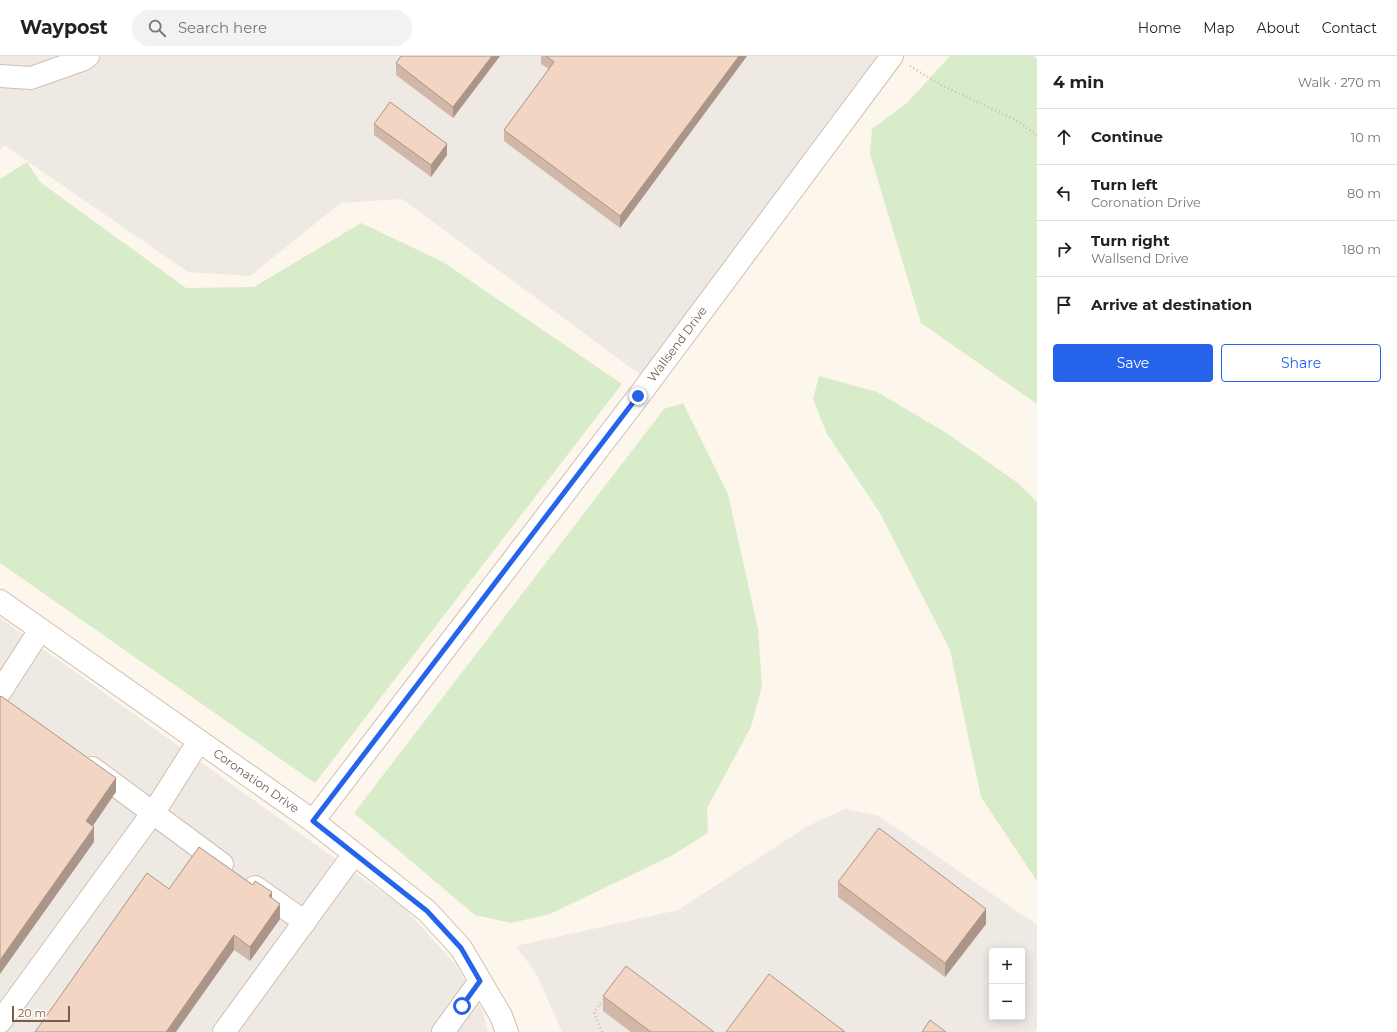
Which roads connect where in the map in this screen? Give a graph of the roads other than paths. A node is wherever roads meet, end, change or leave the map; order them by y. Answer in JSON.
{"nodes":[{"id":1,"x":88,"y":56,"type":"edge"},
{"id":2,"x":898,"y":60,"type":"edge"},
{"id":3,"x":0,"y":76,"type":"edge"},
{"id":4,"x":0,"y":601,"type":"edge"},
{"id":5,"x":40,"y":630,"type":"junction"},
{"id":6,"x":4,"y":699,"type":"edge"},
{"id":7,"x":199,"y":741,"type":"junction"},
{"id":8,"x":76,"y":756,"type":"edge"},
{"id":9,"x":152,"y":814,"type":"junction"},
{"id":10,"x":313,"y":821,"type":"junction"},
{"id":11,"x":354,"y":854,"type":"junction"},
{"id":12,"x":305,"y":922,"type":"junction"},
{"id":13,"x":480,"y":981,"type":"junction"},
{"id":14,"x":0,"y":1022,"type":"edge"},
{"id":15,"x":224,"y":1032,"type":"edge"},
{"id":16,"x":443,"y":1032,"type":"edge"},
{"id":17,"x":507,"y":1032,"type":"edge"}],
"edges":[{"from":1,"to":3,"type":"street"},
{"from":2,"to":10,"type":"street","name":"Wallsend Drive"},
{"from":4,"to":5,"type":"street","name":"Coronation Drive"},
{"from":5,"to":6,"type":"street"},
{"from":5,"to":7,"type":"street","name":"Coronation Drive"},
{"from":7,"to":9,"type":"street"},
{"from":7,"to":10,"type":"street","name":"Coronation Drive"},
{"from":8,"to":9,"type":"street"},
{"from":9,"to":12,"type":"street"},
{"from":9,"to":14,"type":"street"},
{"from":10,"to":11,"type":"street","name":"Coronation Drive"},
{"from":11,"to":12,"type":"street"},
{"from":11,"to":13,"type":"street","name":"Coronation Drive"},
{"from":12,"to":15,"type":"street"},
{"from":13,"to":16,"type":"street"},
{"from":13,"to":17,"type":"street","name":"Coronation Drive"}]}
